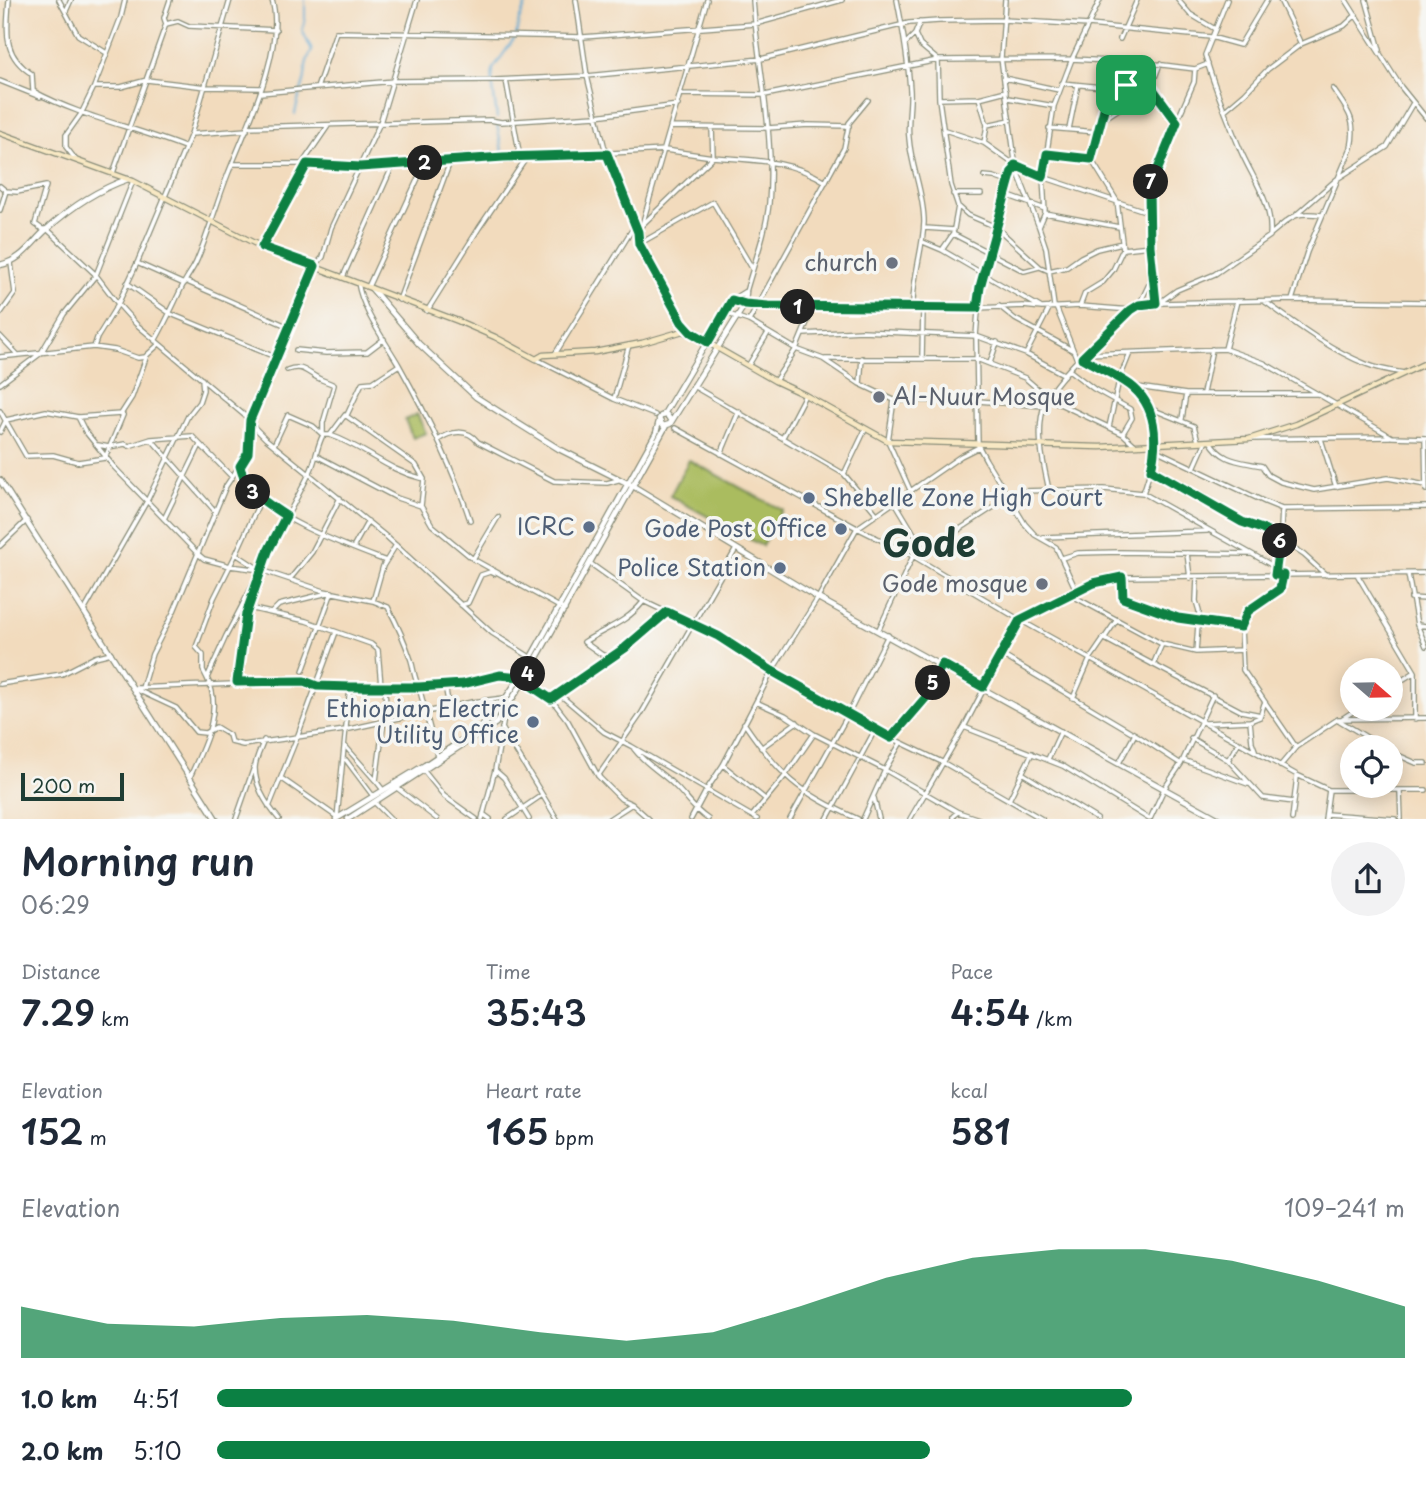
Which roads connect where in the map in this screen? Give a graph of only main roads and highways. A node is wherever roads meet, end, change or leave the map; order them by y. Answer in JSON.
{"nodes":[{"id":1,"x":0,"y":133,"type":"edge"},
{"id":2,"x":1426,"y":363,"type":"edge"}],
"edges":[{"from":1,"to":2,"type":"main road"}]}
